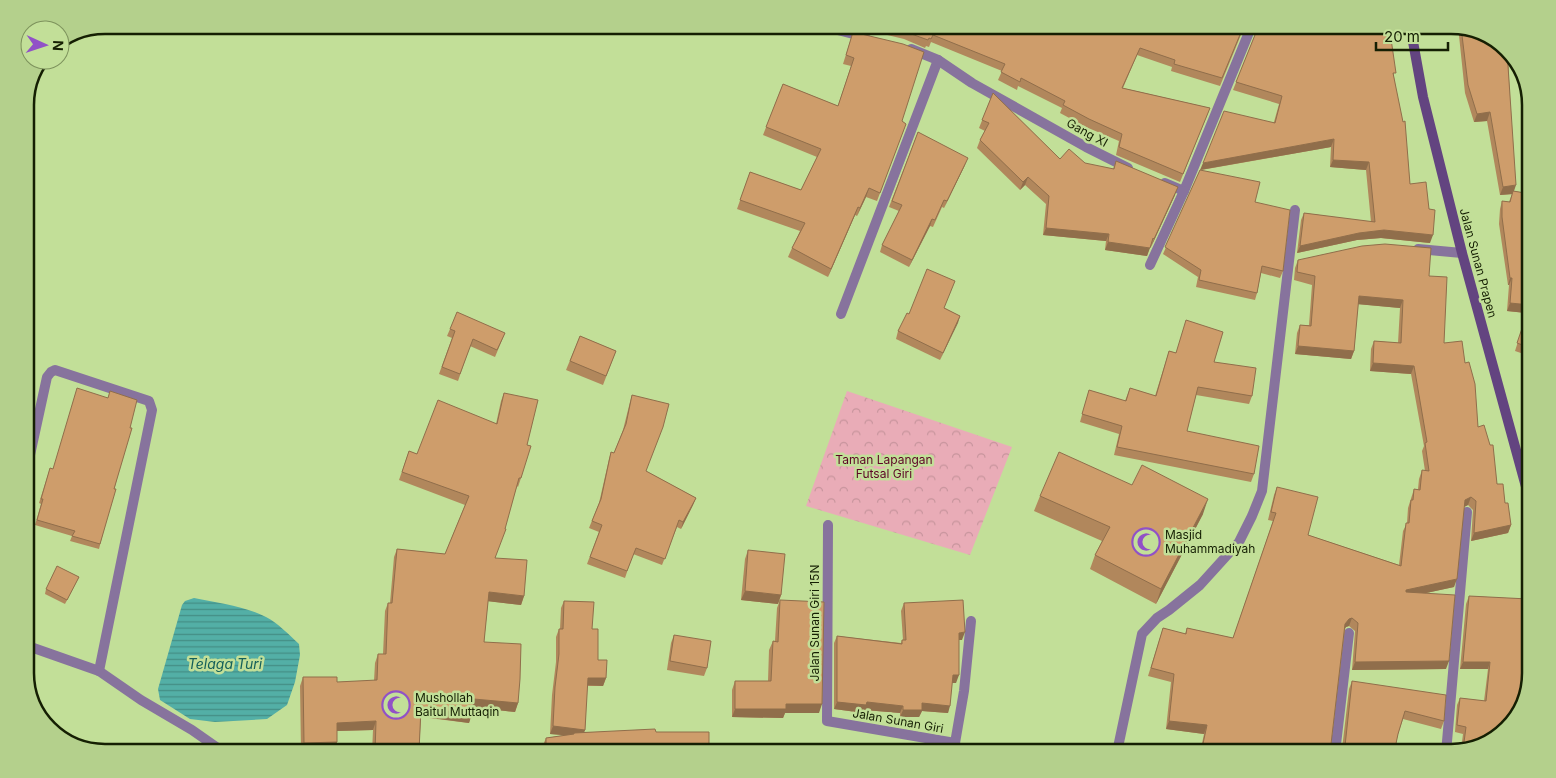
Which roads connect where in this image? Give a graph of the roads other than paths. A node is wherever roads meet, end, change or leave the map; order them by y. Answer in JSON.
{"nodes":[{"id":1,"x":852,"y":34,"type":"edge"},
{"id":2,"x":1248,"y":34,"type":"edge"},
{"id":3,"x":1412,"y":34,"type":"edge"},
{"id":4,"x":874,"y":40,"type":"edge"},
{"id":5,"x":902,"y":46,"type":"edge"},
{"id":6,"x":938,"y":60,"type":"junction"},
{"id":7,"x":1138,"y":172,"type":"edge"},
{"id":8,"x":1156,"y":179,"type":"edge"},
{"id":9,"x":1184,"y":190,"type":"junction"},
{"id":10,"x":1296,"y":210,"type":"dead end"},
{"id":11,"x":1411,"y":248,"type":"edge"},
{"id":12,"x":1462,"y":253,"type":"junction"},
{"id":13,"x":1300,"y":260,"type":"edge"},
{"id":14,"x":1290,"y":262,"type":"junction"},
{"id":15,"x":1150,"y":265,"type":"dead end"},
{"id":16,"x":841,"y":314,"type":"dead end"},
{"id":17,"x":34,"y":437,"type":"edge"},
{"id":18,"x":1522,"y":472,"type":"edge"},
{"id":19,"x":1467,"y":512,"type":"edge"},
{"id":20,"x":828,"y":525,"type":"dead end"},
{"id":21,"x":971,"y":621,"type":"dead end"},
{"id":22,"x":1349,"y":633,"type":"edge"},
{"id":23,"x":34,"y":649,"type":"edge"},
{"id":24,"x":99,"y":671,"type":"junction"},
{"id":25,"x":826,"y":721,"type":"joint"},
{"id":26,"x":212,"y":744,"type":"edge"},
{"id":27,"x":937,"y":744,"type":"edge"},
{"id":28,"x":957,"y":744,"type":"edge"},
{"id":29,"x":1121,"y":744,"type":"edge"},
{"id":30,"x":1336,"y":744,"type":"edge"},
{"id":31,"x":1447,"y":744,"type":"edge"}],
"edges":[{"from":1,"to":4,"type":"street"},
{"from":2,"to":9,"type":"street"},
{"from":3,"to":12,"type":"main road","name":"Jalan Sunan Prapen"},
{"from":5,"to":6,"type":"street","name":"Gang XI"},
{"from":6,"to":7,"type":"street","name":"Gang XI"},
{"from":6,"to":16,"type":"street"},
{"from":8,"to":9,"type":"street"},
{"from":9,"to":15,"type":"street"},
{"from":10,"to":14,"type":"street"},
{"from":11,"to":12,"type":"street"},
{"from":12,"to":18,"type":"main road","name":"Jalan Sunan Prapen"},
{"from":13,"to":14,"type":"street"},
{"from":14,"to":29,"type":"street"},
{"from":17,"to":24,"type":"street"},
{"from":19,"to":31,"type":"street"},
{"from":20,"to":25,"type":"street","name":"Jalan Sunan Giri 15N"},
{"from":21,"to":28,"type":"street"},
{"from":22,"to":30,"type":"street"},
{"from":23,"to":24,"type":"street"},
{"from":24,"to":26,"type":"street"},
{"from":25,"to":27,"type":"street","name":"Jalan Sunan Giri"}]}
